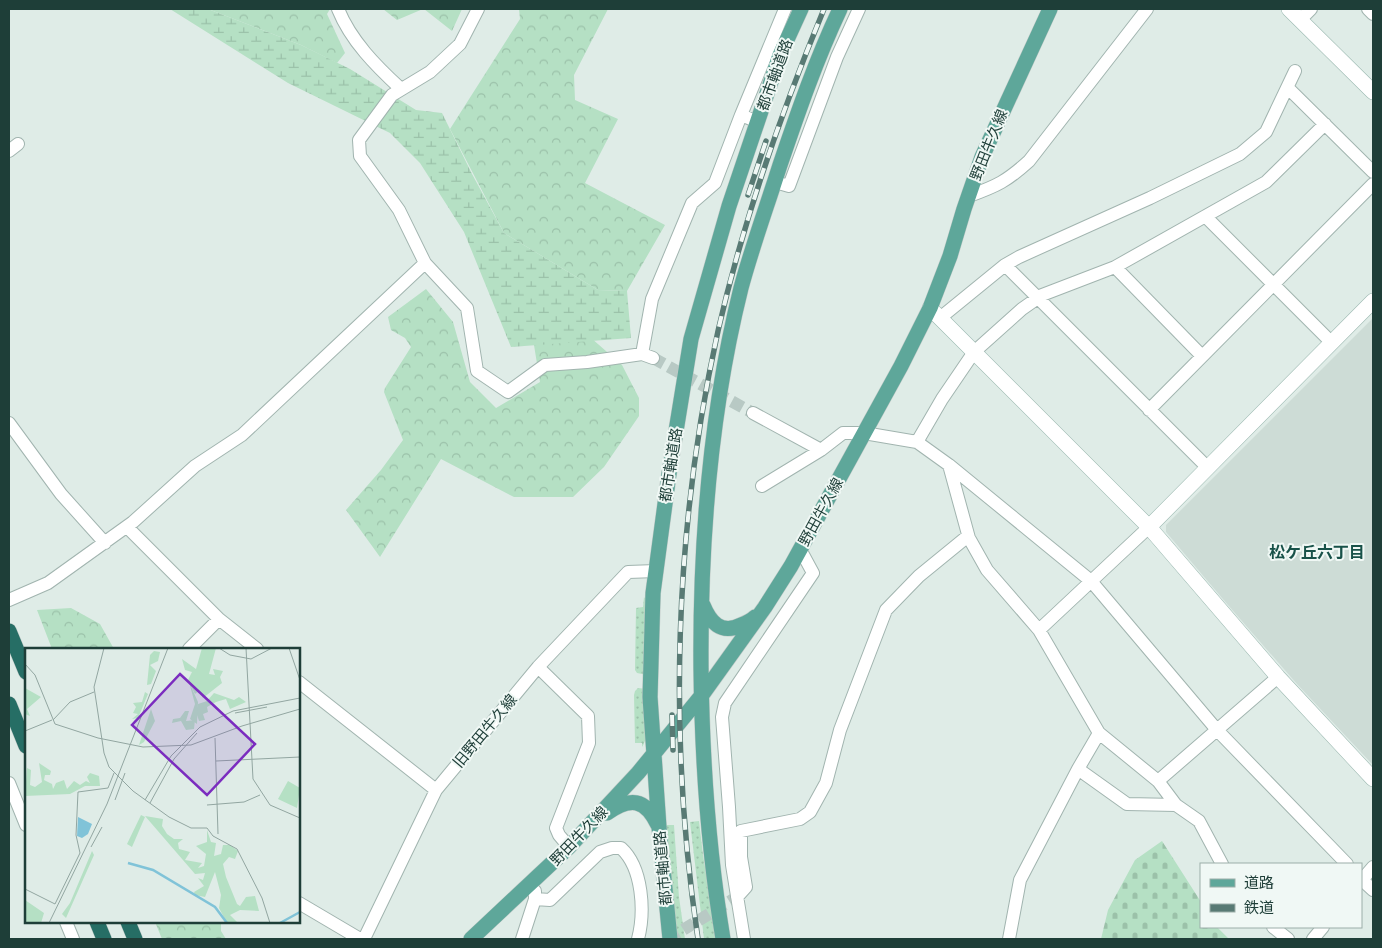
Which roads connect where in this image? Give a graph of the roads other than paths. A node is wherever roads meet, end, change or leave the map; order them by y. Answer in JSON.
{"nodes":[{"id":1,"x":338,"y":9,"type":"edge"},
{"id":2,"x":478,"y":9,"type":"edge"},
{"id":3,"x":785,"y":9,"type":"edge"},
{"id":4,"x":801,"y":9,"type":"edge"},
{"id":5,"x":840,"y":9,"type":"edge"},
{"id":6,"x":859,"y":9,"type":"edge"},
{"id":7,"x":1050,"y":9,"type":"edge"},
{"id":8,"x":1147,"y":9,"type":"edge"},
{"id":9,"x":1289,"y":9,"type":"edge"},
{"id":10,"x":1311,"y":9,"type":"edge"},
{"id":11,"x":1368,"y":9,"type":"edge"},
{"id":12,"x":1373,"y":14,"type":"edge"},
{"id":13,"x":1300,"y":20,"type":"junction"},
{"id":14,"x":1295,"y":71,"type":"dead end"},
{"id":15,"x":1288,"y":88,"type":"junction"},
{"id":16,"x":401,"y":89,"type":"junction"},
{"id":17,"x":1373,"y":92,"type":"edge"},
{"id":18,"x":741,"y":115,"type":"junction"},
{"id":19,"x":758,"y":122,"type":"junction"},
{"id":20,"x":1325,"y":124,"type":"junction"},
{"id":21,"x":1373,"y":172,"type":"edge"},
{"id":22,"x":774,"y":182,"type":"junction"},
{"id":23,"x":1373,"y":184,"type":"edge"},
{"id":24,"x":969,"y":196,"type":"junction"},
{"id":25,"x":1206,"y":217,"type":"junction"},
{"id":26,"x":425,"y":263,"type":"junction"},
{"id":27,"x":1005,"y":265,"type":"junction"},
{"id":28,"x":1115,"y":267,"type":"junction"},
{"id":29,"x":1272,"y":284,"type":"junction"},
{"id":30,"x":1037,"y":298,"type":"junction"},
{"id":31,"x":1373,"y":301,"type":"edge"},
{"id":32,"x":935,"y":313,"type":"junction"},
{"id":33,"x":1332,"y":343,"type":"junction"},
{"id":34,"x":974,"y":352,"type":"junction"},
{"id":35,"x":1202,"y":356,"type":"junction"},
{"id":36,"x":1149,"y":410,"type":"junction"},
{"id":37,"x":753,"y":412,"type":"tunnel mouth"},
{"id":38,"x":9,"y":423,"type":"edge"},
{"id":39,"x":864,"y":433,"type":"junction"},
{"id":40,"x":917,"y":442,"type":"junction"},
{"id":41,"x":821,"y":450,"type":"junction"},
{"id":42,"x":949,"y":465,"type":"junction"},
{"id":43,"x":1208,"y":468,"type":"junction"},
{"id":44,"x":762,"y":486,"type":"dead end"},
{"id":45,"x":127,"y":527,"type":"junction"},
{"id":46,"x":1149,"y":527,"type":"junction"},
{"id":47,"x":968,"y":536,"type":"junction"},
{"id":48,"x":105,"y":543,"type":"junction"},
{"id":49,"x":800,"y":549,"type":"junction"},
{"id":50,"x":656,"y":571,"type":"junction"},
{"id":51,"x":1091,"y":582,"type":"junction"},
{"id":52,"x":702,"y":597,"type":"junction"},
{"id":53,"x":9,"y":600,"type":"edge"},
{"id":54,"x":765,"y":607,"type":"junction"},
{"id":55,"x":219,"y":619,"type":"junction"},
{"id":56,"x":1038,"y":630,"type":"junction"},
{"id":57,"x":9,"y":631,"type":"edge"},
{"id":58,"x":190,"y":648,"type":"edge"},
{"id":59,"x":256,"y":648,"type":"edge"},
{"id":60,"x":538,"y":667,"type":"junction"},
{"id":61,"x":25,"y":670,"type":"edge"},
{"id":62,"x":1278,"y":677,"type":"junction"},
{"id":63,"x":300,"y":683,"type":"edge"},
{"id":64,"x":702,"y":695,"type":"junction"},
{"id":65,"x":9,"y":704,"type":"edge"},
{"id":66,"x":1217,"y":730,"type":"junction"},
{"id":67,"x":1099,"y":734,"type":"junction"},
{"id":68,"x":25,"y":744,"type":"edge"},
{"id":69,"x":654,"y":754,"type":"junction"},
{"id":70,"x":1078,"y":769,"type":"junction"},
{"id":71,"x":1373,"y":779,"type":"edge"},
{"id":72,"x":1158,"y":781,"type":"junction"},
{"id":73,"x":9,"y":783,"type":"edge"},
{"id":74,"x":436,"y":790,"type":"junction"},
{"id":75,"x":1176,"y":804,"type":"junction"},
{"id":76,"x":594,"y":822,"type":"junction"},
{"id":77,"x":25,"y":823,"type":"edge"},
{"id":78,"x":659,"y":827,"type":"junction"},
{"id":79,"x":570,"y":847,"type":"junction"},
{"id":80,"x":1221,"y":863,"type":"edge"},
{"id":81,"x":1345,"y":863,"type":"edge"},
{"id":82,"x":1373,"y":867,"type":"edge"},
{"id":83,"x":1362,"y":879,"type":"edge"},
{"id":84,"x":535,"y":880,"type":"junction"},
{"id":85,"x":1362,"y":881,"type":"edge"},
{"id":86,"x":1373,"y":890,"type":"edge"},
{"id":87,"x":737,"y":897,"type":"junction"},
{"id":88,"x":535,"y":899,"type":"junction"},
{"id":89,"x":300,"y":904,"type":"edge"},
{"id":90,"x":66,"y":923,"type":"edge"},
{"id":91,"x":97,"y":923,"type":"edge"},
{"id":92,"x":128,"y":923,"type":"edge"},
{"id":93,"x":1274,"y":928,"type":"edge"},
{"id":94,"x":1323,"y":928,"type":"edge"},
{"id":95,"x":73,"y":939,"type":"edge"},
{"id":96,"x":104,"y":939,"type":"edge"},
{"id":97,"x":135,"y":939,"type":"edge"},
{"id":98,"x":362,"y":939,"type":"edge"},
{"id":99,"x":470,"y":939,"type":"edge"},
{"id":100,"x":522,"y":939,"type":"edge"},
{"id":101,"x":638,"y":939,"type":"edge"},
{"id":102,"x":670,"y":939,"type":"edge"},
{"id":103,"x":723,"y":939,"type":"edge"},
{"id":104,"x":744,"y":939,"type":"edge"},
{"id":105,"x":1009,"y":939,"type":"edge"},
{"id":106,"x":1288,"y":939,"type":"edge"},
{"id":107,"x":1313,"y":939,"type":"edge"}],
"edges":[{"from":1,"to":16,"type":"street"},
{"from":2,"to":16,"type":"street"},
{"from":3,"to":18,"type":"street"},
{"from":4,"to":19,"type":"main road","name":"都市軸道路"},
{"from":5,"to":22,"type":"main road"},
{"from":6,"to":22,"type":"street"},
{"from":7,"to":24,"type":"main road","name":"野田牛久線"},
{"from":8,"to":24,"type":"street"},
{"from":9,"to":13,"type":"street"},
{"from":10,"to":13,"type":"street"},
{"from":11,"to":12,"type":"street"},
{"from":13,"to":17,"type":"street"},
{"from":14,"to":15,"type":"street"},
{"from":15,"to":20,"type":"street"},
{"from":15,"to":27,"type":"street"},
{"from":16,"to":26,"type":"street"},
{"from":18,"to":19,"type":"street"},
{"from":18,"to":26,"type":"street"},
{"from":19,"to":50,"type":"main road","name":"都市軸道路"},
{"from":20,"to":21,"type":"street"},
{"from":20,"to":25,"type":"street"},
{"from":22,"to":52,"type":"main road"},
{"from":23,"to":29,"type":"street"},
{"from":24,"to":32,"type":"main road","name":"野田牛久線"},
{"from":25,"to":28,"type":"street"},
{"from":25,"to":29,"type":"street"},
{"from":26,"to":45,"type":"street"},
{"from":27,"to":30,"type":"street"},
{"from":27,"to":32,"type":"street"},
{"from":28,"to":30,"type":"street"},
{"from":28,"to":35,"type":"street"},
{"from":29,"to":33,"type":"street"},
{"from":29,"to":35,"type":"street"},
{"from":30,"to":34,"type":"street"},
{"from":30,"to":36,"type":"street"},
{"from":31,"to":33,"type":"street"},
{"from":32,"to":34,"type":"street"},
{"from":32,"to":39,"type":"main road","name":"野田牛久線"},
{"from":33,"to":43,"type":"street"},
{"from":34,"to":40,"type":"street"},
{"from":34,"to":46,"type":"street"},
{"from":35,"to":36,"type":"street"},
{"from":36,"to":43,"type":"street"},
{"from":37,"to":41,"type":"street"},
{"from":38,"to":48,"type":"street"},
{"from":39,"to":40,"type":"street"},
{"from":39,"to":41,"type":"street"},
{"from":39,"to":49,"type":"main road","name":"野田牛久線"},
{"from":40,"to":42,"type":"street"},
{"from":41,"to":44,"type":"street"},
{"from":42,"to":47,"type":"street"},
{"from":42,"to":51,"type":"street"},
{"from":43,"to":46,"type":"street"},
{"from":45,"to":48,"type":"street"},
{"from":45,"to":55,"type":"street"},
{"from":46,"to":51,"type":"street"},
{"from":46,"to":62,"type":"street"},
{"from":47,"to":56,"type":"street"},
{"from":47,"to":87,"type":"street"},
{"from":48,"to":53,"type":"street"},
{"from":49,"to":54,"type":"main road","name":"野田牛久線"},
{"from":49,"to":87,"type":"street"},
{"from":50,"to":60,"type":"street","name":"旧野田牛久線"},
{"from":50,"to":69,"type":"main road","name":"都市軸道路"},
{"from":51,"to":56,"type":"street"},
{"from":51,"to":66,"type":"street"},
{"from":52,"to":54,"type":"main road"},
{"from":52,"to":64,"type":"main road"},
{"from":54,"to":64,"type":"main road","name":"野田牛久線"},
{"from":55,"to":58,"type":"street"},
{"from":55,"to":59,"type":"street"},
{"from":56,"to":67,"type":"street"},
{"from":57,"to":61,"type":"highway"},
{"from":60,"to":74,"type":"street","name":"旧野田牛久線"},
{"from":60,"to":79,"type":"street"},
{"from":62,"to":66,"type":"street"},
{"from":62,"to":71,"type":"street"},
{"from":63,"to":74,"type":"street"},
{"from":64,"to":69,"type":"main road","name":"野田牛久線"},
{"from":64,"to":103,"type":"main road"},
{"from":65,"to":68,"type":"highway"},
{"from":66,"to":72,"type":"street"},
{"from":66,"to":81,"type":"street"},
{"from":67,"to":70,"type":"street"},
{"from":67,"to":72,"type":"street"},
{"from":69,"to":76,"type":"main road","name":"野田牛久線"},
{"from":69,"to":78,"type":"main road","name":"都市軸道路"},
{"from":70,"to":75,"type":"street"},
{"from":70,"to":105,"type":"street"},
{"from":72,"to":75,"type":"street"},
{"from":73,"to":77,"type":"street"},
{"from":74,"to":98,"type":"street","name":"旧野田牛久線"},
{"from":75,"to":80,"type":"street"},
{"from":76,"to":78,"type":"main road"},
{"from":76,"to":79,"type":"main road","name":"野田牛久線"},
{"from":78,"to":102,"type":"main road","name":"都市軸道路"},
{"from":79,"to":84,"type":"main road","name":"野田牛久線"},
{"from":82,"to":83,"type":"street"},
{"from":84,"to":88,"type":"street"},
{"from":84,"to":99,"type":"main road","name":"野田牛久線"},
{"from":85,"to":86,"type":"street"},
{"from":87,"to":104,"type":"street"},
{"from":88,"to":100,"type":"street"},
{"from":88,"to":101,"type":"street"},
{"from":89,"to":98,"type":"street"},
{"from":90,"to":95,"type":"street"},
{"from":91,"to":96,"type":"highway"},
{"from":92,"to":97,"type":"highway"},
{"from":93,"to":106,"type":"street"},
{"from":94,"to":107,"type":"street"}]}
